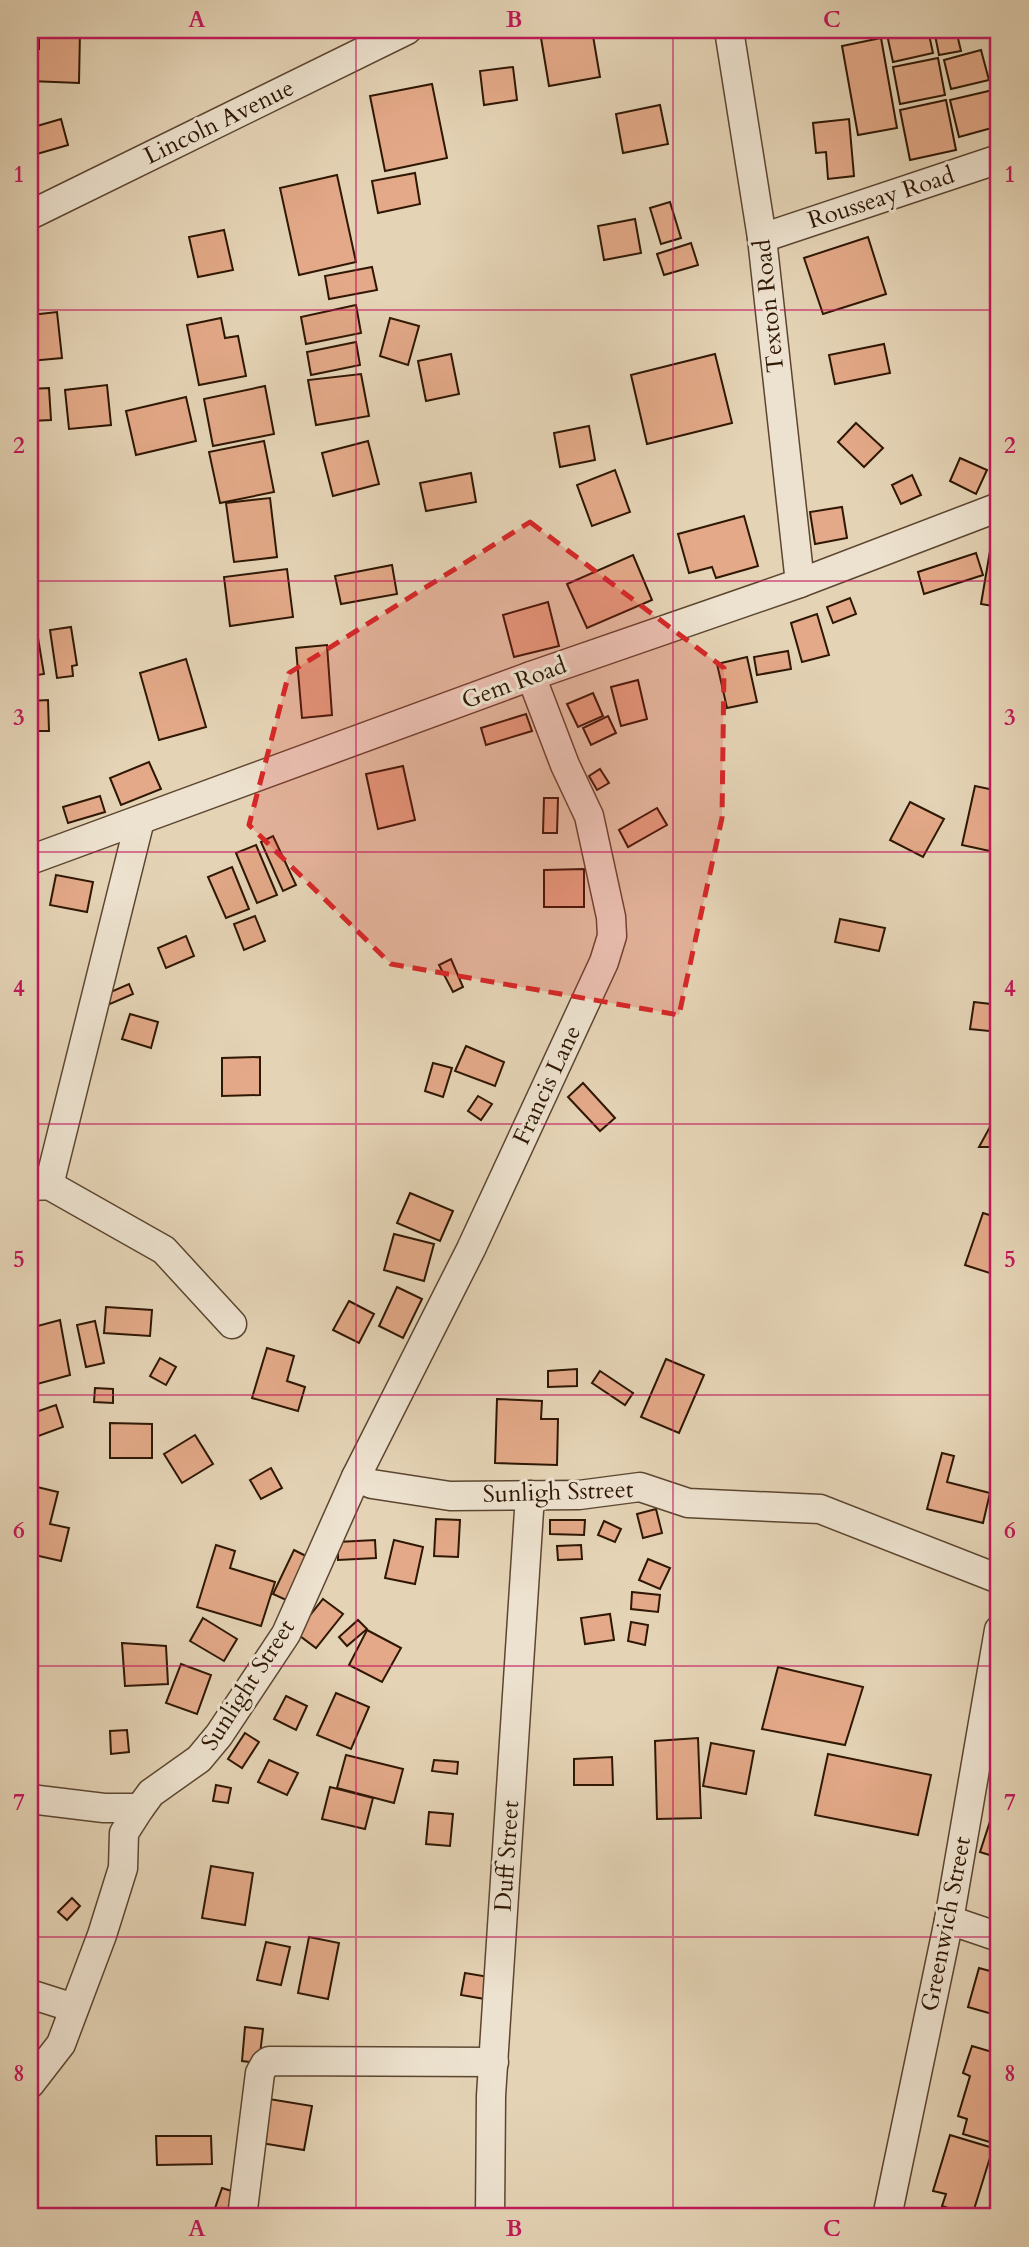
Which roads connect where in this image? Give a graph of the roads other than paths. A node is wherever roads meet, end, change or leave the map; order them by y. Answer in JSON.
{"nodes":[{"id":1,"x":407,"y":30,"type":"edge"},
{"id":2,"x":729,"y":30,"type":"edge"},
{"id":3,"x":999,"y":159,"type":"edge"},
{"id":4,"x":30,"y":215,"type":"edge"},
{"id":5,"x":762,"y":238,"type":"junction"},
{"id":6,"x":999,"y":507,"type":"edge"},
{"id":7,"x":800,"y":583,"type":"junction"},
{"id":8,"x":531,"y":676,"type":"junction"},
{"id":9,"x":140,"y":820,"type":"junction"},
{"id":10,"x":30,"y":860,"type":"edge"},
{"id":11,"x":39,"y":1186,"type":"edge"},
{"id":12,"x":232,"y":1324,"type":"dead end"},
{"id":13,"x":356,"y":1477,"type":"junction"},
{"id":14,"x":530,"y":1495,"type":"junction"},
{"id":15,"x":999,"y":1579,"type":"edge"},
{"id":16,"x":999,"y":1630,"type":"edge"},
{"id":17,"x":30,"y":1799,"type":"edge"},
{"id":18,"x":140,"y":1808,"type":"junction"},
{"id":19,"x":949,"y":1920,"type":"junction"},
{"id":20,"x":999,"y":1937,"type":"edge"},
{"id":21,"x":30,"y":1994,"type":"edge"},
{"id":22,"x":74,"y":2008,"type":"junction"},
{"id":23,"x":494,"y":2062,"type":"junction"},
{"id":24,"x":30,"y":2084,"type":"edge"},
{"id":25,"x":242,"y":2217,"type":"edge"},
{"id":26,"x":490,"y":2217,"type":"edge"},
{"id":27,"x":887,"y":2217,"type":"edge"}],
"edges":[{"from":1,"to":4,"type":"street","name":"Lincoln Avenue"},
{"from":2,"to":5,"type":"street","name":"Texton Road"},
{"from":3,"to":5,"type":"street","name":"Rousseay Road"},
{"from":5,"to":7,"type":"street","name":"Texton Road"},
{"from":6,"to":7,"type":"street","name":"Gem Road"},
{"from":7,"to":8,"type":"street","name":"Gem Road"},
{"from":8,"to":9,"type":"street","name":"Gem Road"},
{"from":8,"to":13,"type":"street","name":"Francis Lane"},
{"from":9,"to":10,"type":"street","name":"Gem Road"},
{"from":9,"to":11,"type":"street"},
{"from":11,"to":12,"type":"street"},
{"from":13,"to":14,"type":"street","name":"Sunligh Sstreet"},
{"from":13,"to":18,"type":"street","name":"Sunlight Street"},
{"from":14,"to":15,"type":"street","name":"Sunligh Sstreet"},
{"from":14,"to":23,"type":"street","name":"Duff Street"},
{"from":16,"to":19,"type":"street","name":"Greenwich Street"},
{"from":17,"to":18,"type":"street"},
{"from":18,"to":22,"type":"street","name":"Sunlight Street"},
{"from":19,"to":20,"type":"street"},
{"from":19,"to":27,"type":"street","name":"Greenwich Street"},
{"from":21,"to":22,"type":"street"},
{"from":22,"to":24,"type":"street","name":"Sunlight Street"},
{"from":23,"to":25,"type":"street"},
{"from":23,"to":26,"type":"street","name":"Duff Street"}]}
